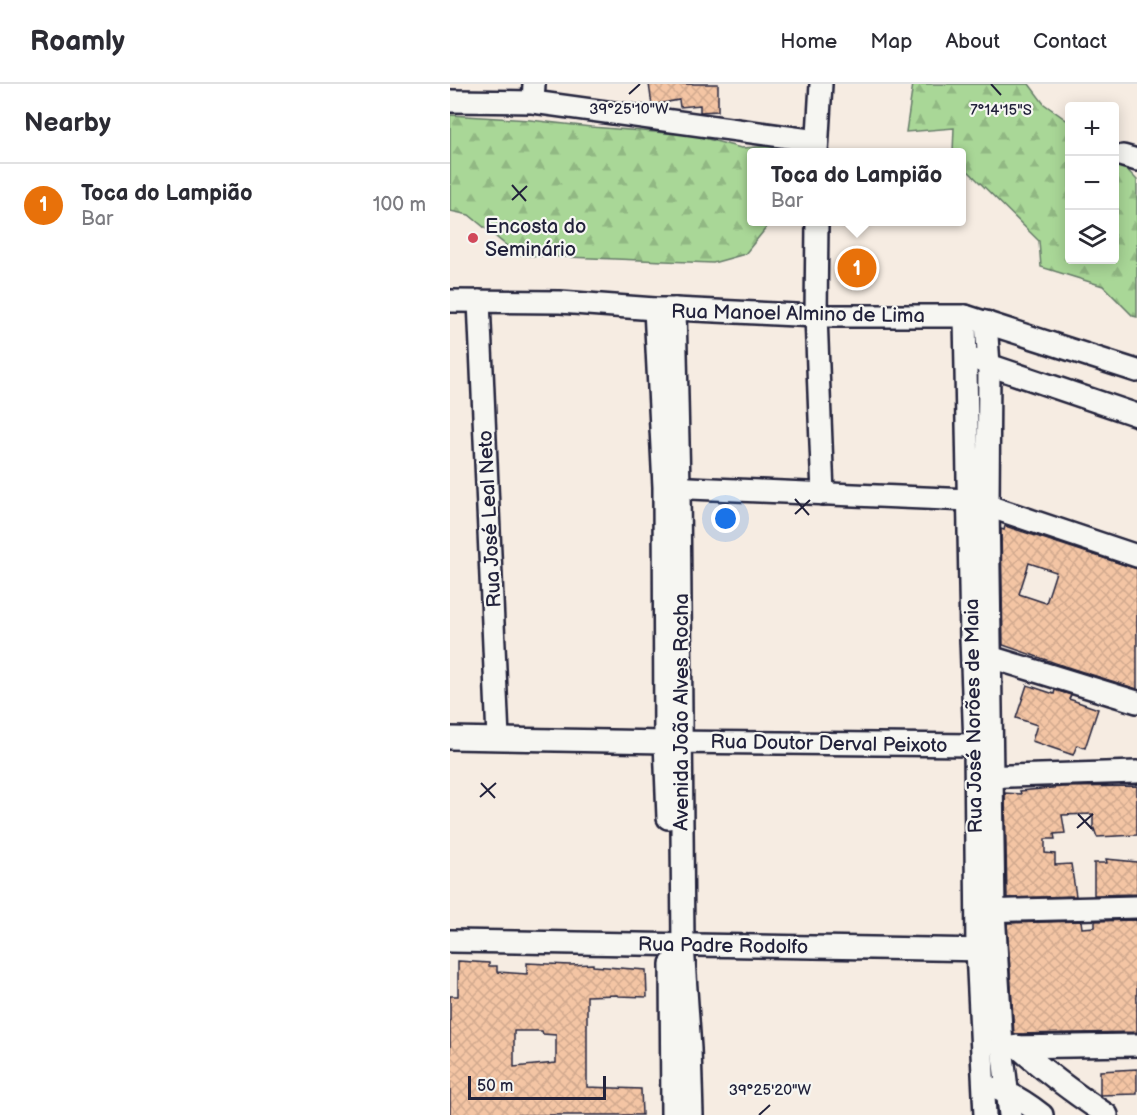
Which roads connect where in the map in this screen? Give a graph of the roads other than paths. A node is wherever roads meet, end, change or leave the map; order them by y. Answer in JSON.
{"nodes":[{"id":1,"x":820,"y":84,"type":"edge"},
{"id":2,"x":534,"y":93,"type":"edge"},
{"id":3,"x":450,"y":101,"type":"edge"},
{"id":4,"x":817,"y":147,"type":"edge"},
{"id":5,"x":817,"y":226,"type":"edge"},
{"id":6,"x":450,"y":301,"type":"edge"},
{"id":7,"x":479,"y":301,"type":"junction"},
{"id":8,"x":665,"y":309,"type":"junction"},
{"id":9,"x":816,"y":316,"type":"junction"},
{"id":10,"x":965,"y":316,"type":"junction"},
{"id":11,"x":986,"y":322,"type":"junction"},
{"id":12,"x":967,"y":353,"type":"junction"},
{"id":13,"x":989,"y":365,"type":"junction"},
{"id":14,"x":1137,"y":371,"type":"edge"},
{"id":15,"x":1137,"y":415,"type":"edge"},
{"id":16,"x":671,"y":487,"type":"junction"},
{"id":17,"x":823,"y":494,"type":"junction"},
{"id":18,"x":979,"y":503,"type":"junction"},
{"id":19,"x":1137,"y":556,"type":"edge"},
{"id":20,"x":990,"y":657,"type":"junction"},
{"id":21,"x":1137,"y":702,"type":"edge"},
{"id":22,"x":450,"y":738,"type":"edge"},
{"id":23,"x":498,"y":738,"type":"junction"},
{"id":24,"x":673,"y":742,"type":"junction"},
{"id":25,"x":983,"y":744,"type":"junction"},
{"id":26,"x":1137,"y":772,"type":"edge"},
{"id":27,"x":983,"y":776,"type":"junction"},
{"id":28,"x":1137,"y":907,"type":"edge"},
{"id":29,"x":985,"y":911,"type":"junction"},
{"id":30,"x":450,"y":941,"type":"edge"},
{"id":31,"x":677,"y":945,"type":"junction"},
{"id":32,"x":986,"y":950,"type":"junction"},
{"id":33,"x":1137,"y":1045,"type":"edge"},
{"id":34,"x":680,"y":1047,"type":"junction"},
{"id":35,"x":1010,"y":1047,"type":"junction"},
{"id":36,"x":983,"y":1082,"type":"junction"},
{"id":37,"x":1007,"y":1092,"type":"junction"},
{"id":38,"x":672,"y":1115,"type":"edge"},
{"id":39,"x":692,"y":1115,"type":"edge"},
{"id":40,"x":985,"y":1115,"type":"edge"},
{"id":41,"x":1010,"y":1115,"type":"edge"},
{"id":42,"x":1042,"y":1115,"type":"edge"},
{"id":43,"x":1107,"y":1115,"type":"edge"}],
"edges":[{"from":1,"to":4,"type":"street"},
{"from":2,"to":3,"type":"street"},
{"from":2,"to":4,"type":"street"},
{"from":5,"to":9,"type":"street"},
{"from":6,"to":7,"type":"street","name":"Rua Manoel Almino de Lima"},
{"from":7,"to":8,"type":"street","name":"Rua Manoel Almino de Lima"},
{"from":7,"to":23,"type":"street","name":"Rua José Leal Neto"},
{"from":8,"to":9,"type":"street","name":"Rua Manoel Almino de Lima"},
{"from":8,"to":16,"type":"street","name":"Avenida João Alves Rocha"},
{"from":9,"to":10,"type":"street","name":"Rua Manoel Almino de Lima"},
{"from":9,"to":17,"type":"street"},
{"from":10,"to":11,"type":"street","name":"Rua Manoel Almino de Lima"},
{"from":10,"to":12,"type":"street","name":"Rua José Norões de Maia"},
{"from":11,"to":13,"type":"street","name":"Rua José Norões de Maia"},
{"from":11,"to":14,"type":"street","name":"Rua Manoel Almino de Lima"},
{"from":12,"to":13,"type":"street"},
{"from":12,"to":18,"type":"street","name":"Rua José Norões de Maia"},
{"from":13,"to":15,"type":"street"},
{"from":13,"to":18,"type":"street","name":"Rua José Norões de Maia"},
{"from":16,"to":17,"type":"street"},
{"from":16,"to":24,"type":"street","name":"Avenida João Alves Rocha"},
{"from":17,"to":18,"type":"street"},
{"from":18,"to":19,"type":"street"},
{"from":18,"to":20,"type":"street","name":"Rua José Norões de Maia"},
{"from":18,"to":25,"type":"street","name":"Rua José Norões de Maia"},
{"from":20,"to":21,"type":"street"},
{"from":20,"to":25,"type":"street","name":"Rua José Norões de Maia"},
{"from":22,"to":23,"type":"street","name":"Rua Doutor Derval Peixoto"},
{"from":23,"to":24,"type":"street","name":"Rua Doutor Derval Peixoto"},
{"from":24,"to":25,"type":"street","name":"Rua Doutor Derval Peixoto"},
{"from":24,"to":31,"type":"street","name":"Avenida João Alves Rocha"},
{"from":25,"to":27,"type":"street","name":"Rua José Norões de Maia"},
{"from":26,"to":27,"type":"street"},
{"from":27,"to":29,"type":"street","name":"Rua José Norões de Maia"},
{"from":28,"to":29,"type":"street"},
{"from":29,"to":32,"type":"street","name":"Rua José Norões de Maia"},
{"from":30,"to":31,"type":"street","name":"Rua Padre Rodolfo"},
{"from":31,"to":32,"type":"street","name":"Rua Padre Rodolfo"},
{"from":31,"to":34,"type":"street","name":"Avenida João Alves Rocha"},
{"from":32,"to":35,"type":"street","name":"Rua José Norões de Maia"},
{"from":32,"to":36,"type":"street","name":"Rua José Norões de Maia"},
{"from":33,"to":35,"type":"street"},
{"from":34,"to":38,"type":"street","name":"Avenida João Alves Rocha"},
{"from":34,"to":39,"type":"street","name":"Avenida João Alves Rocha"},
{"from":35,"to":37,"type":"street","name":"Rua José Norões de Maia"},
{"from":35,"to":43,"type":"street"},
{"from":36,"to":37,"type":"street"},
{"from":36,"to":40,"type":"street","name":"Rua José Norões de Maia"},
{"from":37,"to":41,"type":"street","name":"Rua José Norões de Maia"},
{"from":37,"to":42,"type":"street"}]}
